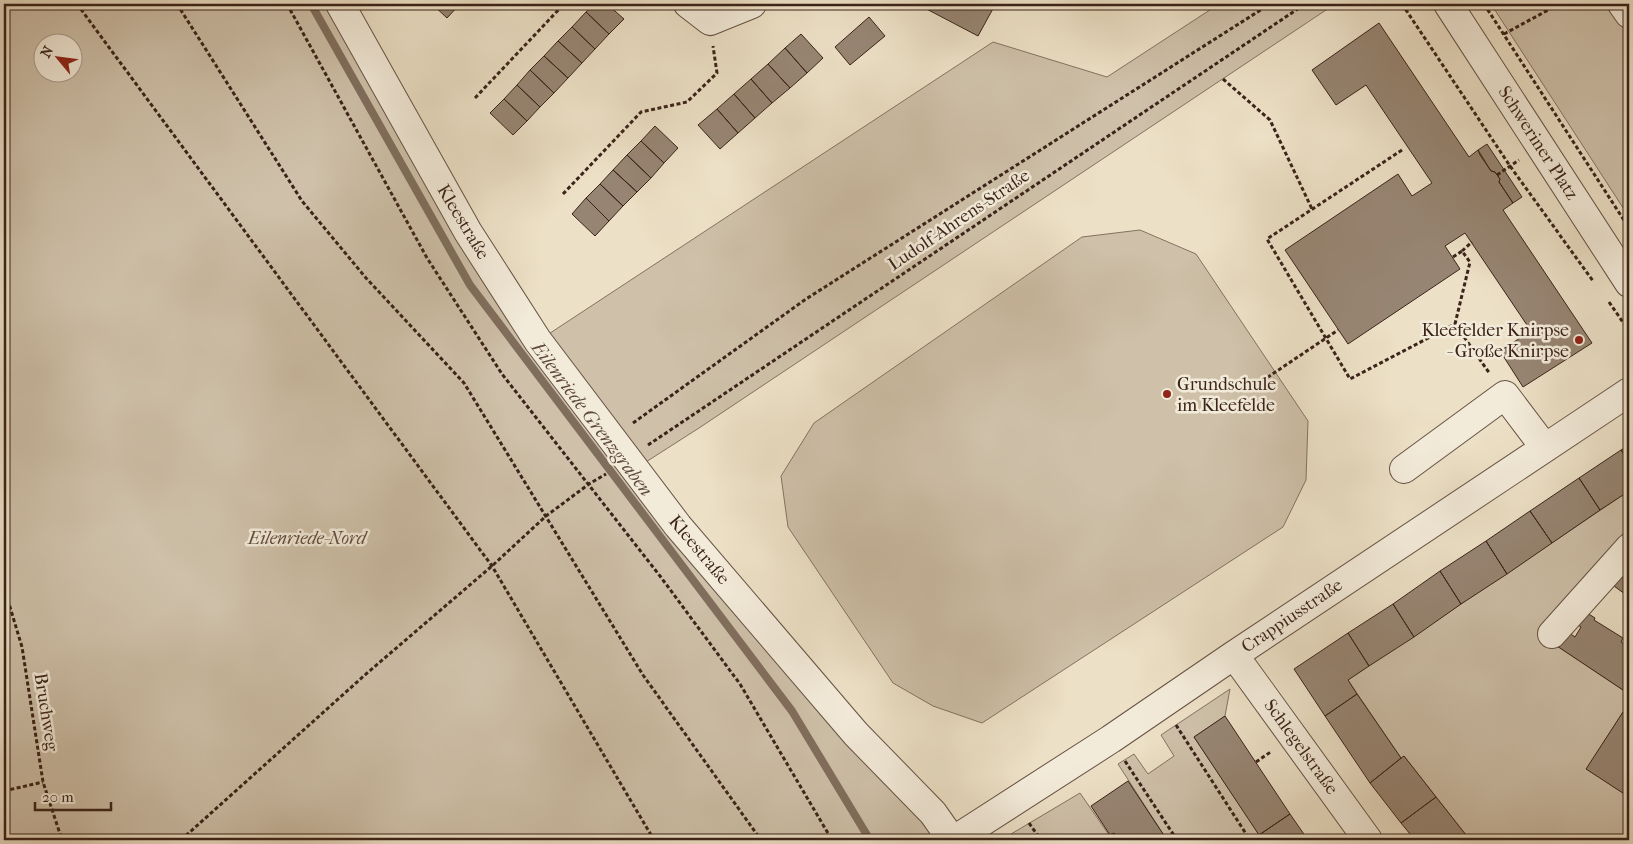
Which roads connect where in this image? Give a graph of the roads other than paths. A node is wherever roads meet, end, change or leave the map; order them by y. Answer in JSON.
{"nodes":[{"id":1,"x":340,"y":4,"type":"edge"},
{"id":2,"x":688,"y":4,"type":"edge"},
{"id":3,"x":752,"y":4,"type":"edge"},
{"id":4,"x":1448,"y":4,"type":"edge"},
{"id":5,"x":1622,"y":4,"type":"edge"},
{"id":6,"x":1629,"y":14,"type":"edge"},
{"id":7,"x":1629,"y":283,"type":"edge"},
{"id":8,"x":1629,"y":392,"type":"edge"},
{"id":9,"x":1545,"y":448,"type":"junction"},
{"id":10,"x":1404,"y":469,"type":"dead end"},
{"id":11,"x":1629,"y":548,"type":"edge"},
{"id":12,"x":1552,"y":634,"type":"dead end"},
{"id":13,"x":1234,"y":655,"type":"junction"},
{"id":14,"x":953,"y":840,"type":"edge"},
{"id":15,"x":1368,"y":840,"type":"edge"}],
"edges":[{"from":1,"to":14,"type":"street","name":"Kleestraße"},
{"from":2,"to":3,"type":"street"},
{"from":4,"to":7,"type":"street","name":"Schweriner Platz"},
{"from":5,"to":6,"type":"street"},
{"from":8,"to":9,"type":"street","name":"Crappiusstraße"},
{"from":9,"to":10,"type":"street"},
{"from":9,"to":13,"type":"street","name":"Crappiusstraße"},
{"from":11,"to":12,"type":"street"},
{"from":13,"to":14,"type":"street","name":"Crappiusstraße"},
{"from":13,"to":15,"type":"street","name":"Schlegelstraße"}]}
